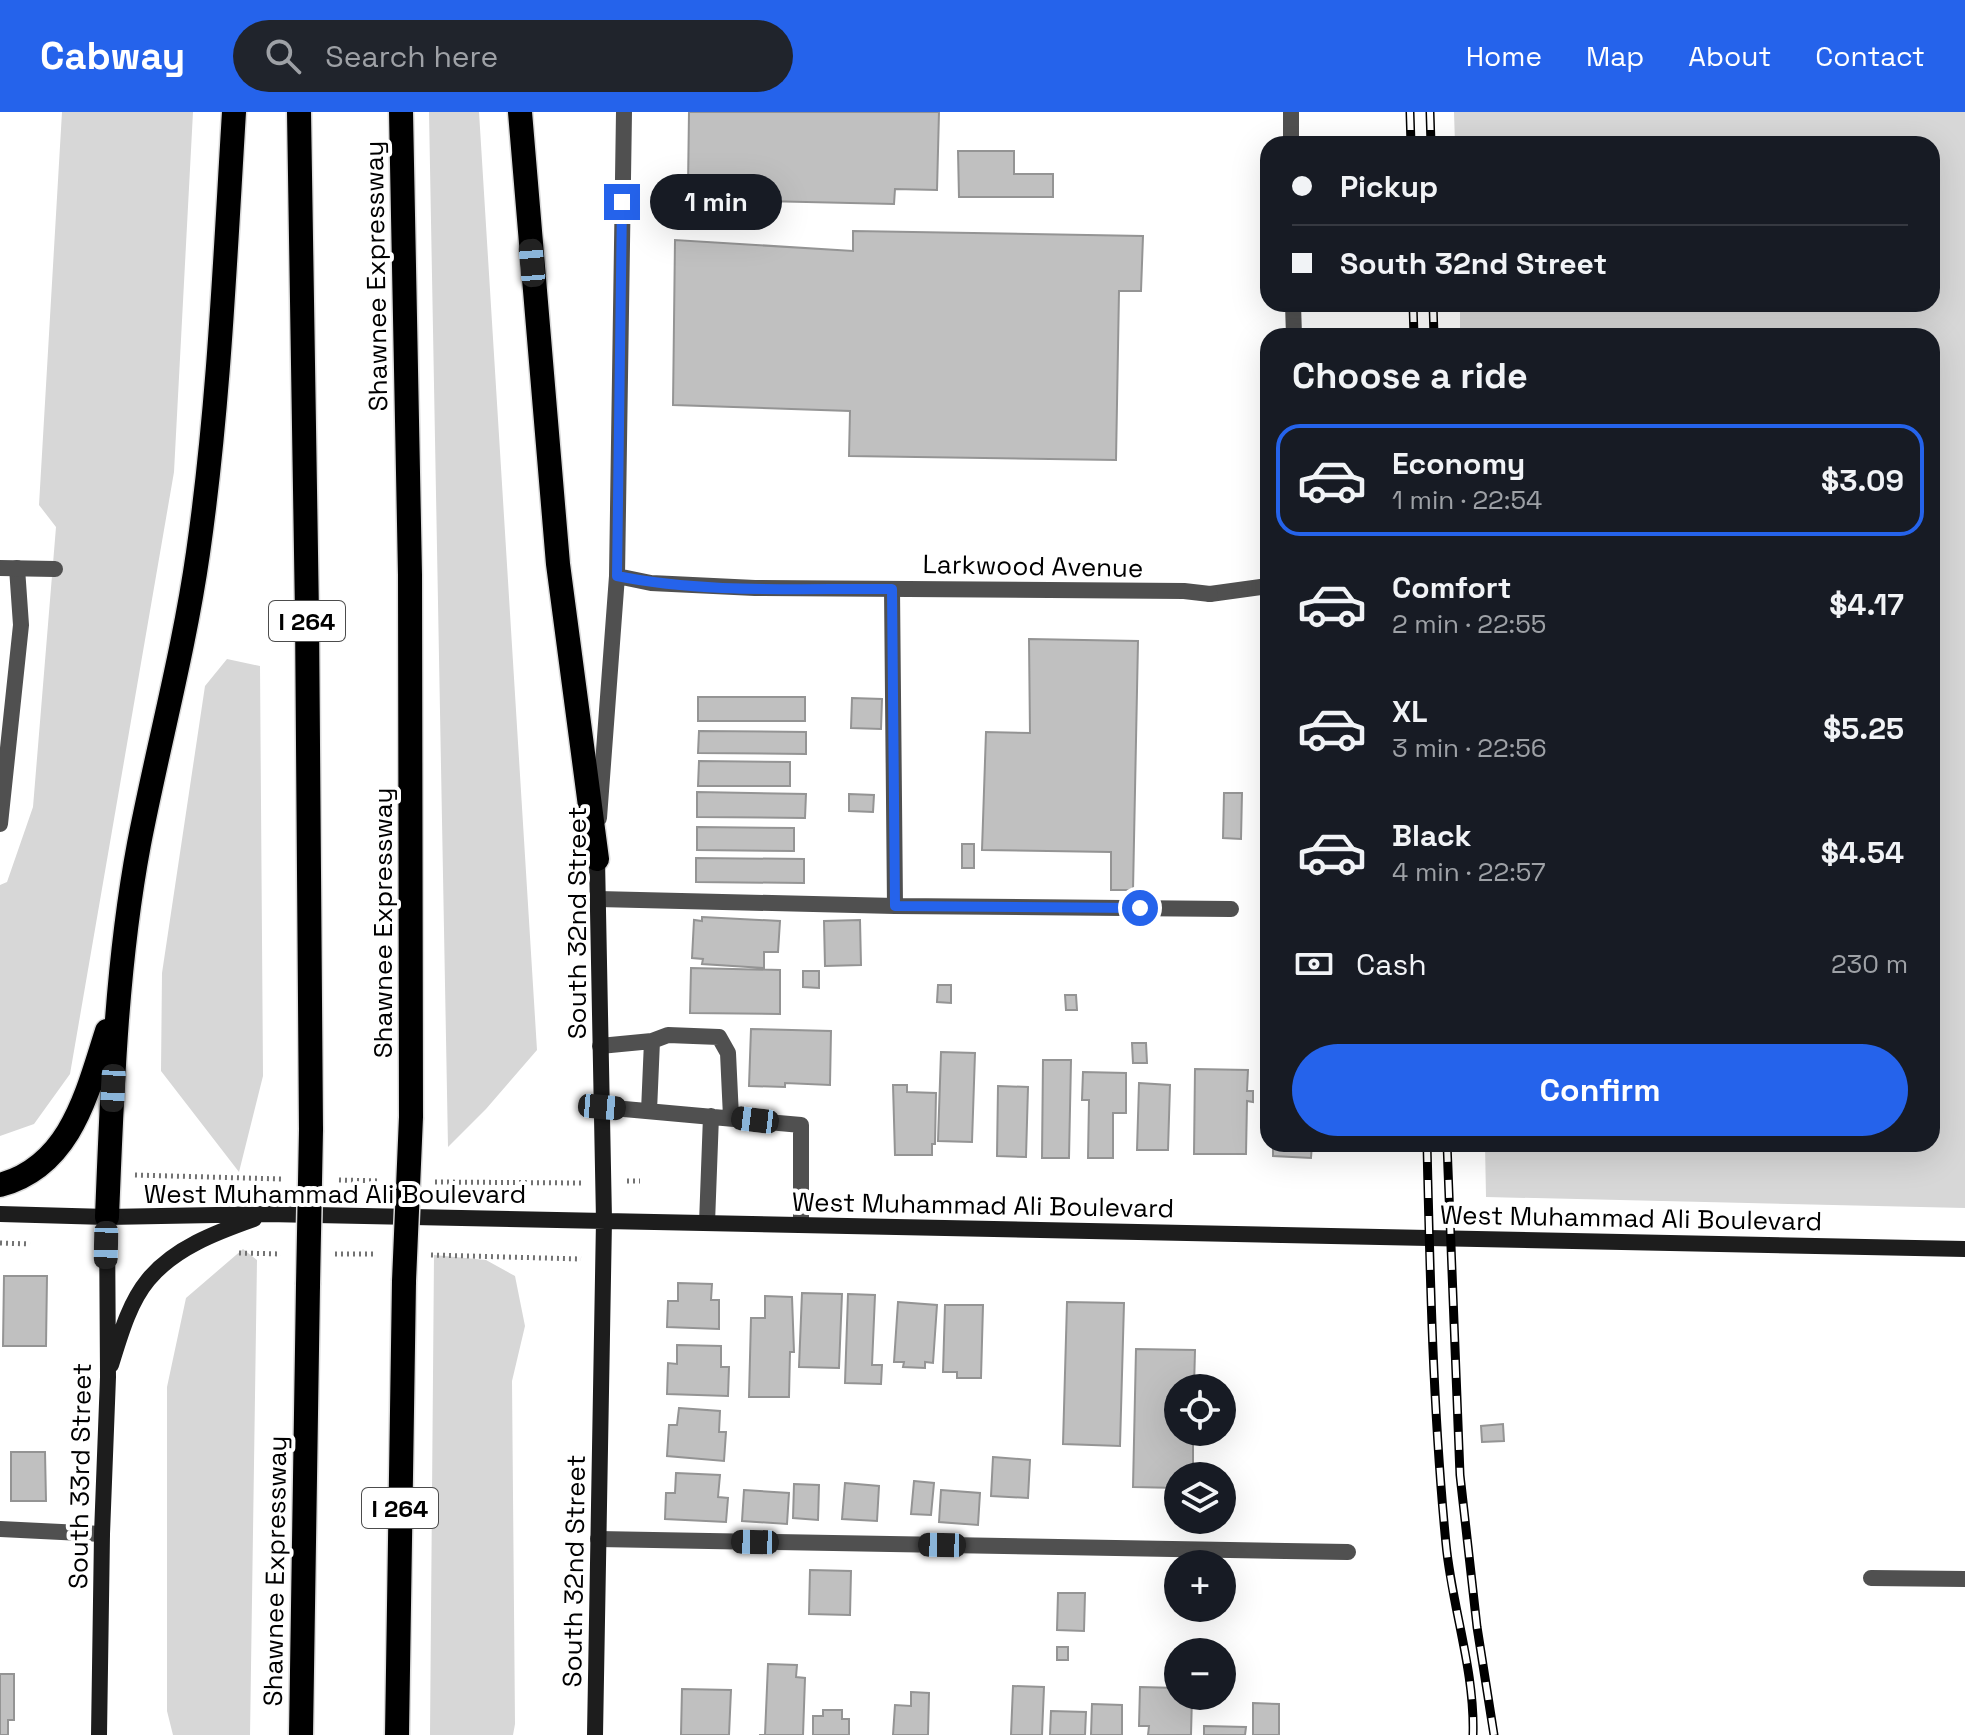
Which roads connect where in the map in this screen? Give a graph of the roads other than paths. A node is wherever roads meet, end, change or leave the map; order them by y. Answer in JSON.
{"nodes":[{"id":1,"x":234,"y":112,"type":"edge"},
{"id":2,"x":299,"y":112,"type":"edge"},
{"id":3,"x":401,"y":112,"type":"edge"},
{"id":4,"x":520,"y":112,"type":"edge"},
{"id":5,"x":624,"y":112,"type":"edge"},
{"id":6,"x":1291,"y":112,"type":"edge"},
{"id":7,"x":1291,"y":136,"type":"edge"},
{"id":8,"x":9,"y":568,"type":"edge"},
{"id":9,"x":55,"y":569,"type":"dead end"},
{"id":10,"x":617,"y":576,"type":"junction"},
{"id":11,"x":1260,"y":587,"type":"edge"},
{"id":12,"x":892,"y":589,"type":"junction"},
{"id":13,"x":0,"y":824,"type":"edge"},
{"id":14,"x":597,"y":859,"type":"junction"},
{"id":15,"x":598,"y":899,"type":"junction"},
{"id":16,"x":895,"y":906,"type":"junction"},
{"id":17,"x":1231,"y":909,"type":"dead end"},
{"id":18,"x":116,"y":1002,"type":"junction"},
{"id":19,"x":652,"y":1041,"type":"junction"},
{"id":20,"x":600,"y":1046,"type":"junction"},
{"id":21,"x":602,"y":1107,"type":"junction"},
{"id":22,"x":649,"y":1111,"type":"junction"},
{"id":23,"x":711,"y":1116,"type":"junction"},
{"id":24,"x":731,"y":1117,"type":"junction"},
{"id":25,"x":0,"y":1185,"type":"edge"},
{"id":26,"x":0,"y":1214,"type":"edge"},
{"id":27,"x":267,"y":1214,"type":"junction"},
{"id":28,"x":107,"y":1217,"type":"junction"},
{"id":29,"x":604,"y":1220,"type":"junction"},
{"id":30,"x":707,"y":1223,"type":"junction"},
{"id":31,"x":801,"y":1225,"type":"junction"},
{"id":32,"x":1965,"y":1249,"type":"edge"},
{"id":33,"x":108,"y":1377,"type":"junction"},
{"id":34,"x":0,"y":1529,"type":"edge"},
{"id":35,"x":102,"y":1534,"type":"junction"},
{"id":36,"x":598,"y":1539,"type":"junction"},
{"id":37,"x":1348,"y":1552,"type":"dead end"},
{"id":38,"x":1871,"y":1578,"type":"dead end"},
{"id":39,"x":1965,"y":1579,"type":"edge"},
{"id":40,"x":99,"y":1735,"type":"edge"},
{"id":41,"x":301,"y":1735,"type":"edge"},
{"id":42,"x":397,"y":1735,"type":"edge"},
{"id":43,"x":595,"y":1735,"type":"edge"}],
"edges":[{"from":1,"to":18,"type":"highway"},
{"from":2,"to":41,"type":"highway","name":"Shawnee Expressway","number":"I 264","bridge":true},
{"from":3,"to":42,"type":"highway","name":"Shawnee Expressway","number":"I 264","bridge":true},
{"from":4,"to":14,"type":"highway"},
{"from":5,"to":10,"type":"street","name":"South 32nd Street"},
{"from":6,"to":7,"type":"street"},
{"from":8,"to":9,"type":"street"},
{"from":8,"to":13,"type":"street"},
{"from":10,"to":12,"type":"street","name":"Larkwood Avenue"},
{"from":10,"to":14,"type":"street","name":"South 32nd Street"},
{"from":11,"to":12,"type":"street","name":"Larkwood Avenue"},
{"from":12,"to":16,"type":"street"},
{"from":14,"to":15,"type":"main road","name":"South 32nd Street"},
{"from":15,"to":16,"type":"street"},
{"from":15,"to":20,"type":"main road","name":"South 32nd Street"},
{"from":16,"to":17,"type":"street"},
{"from":18,"to":25,"type":"highway"},
{"from":18,"to":28,"type":"highway"},
{"from":19,"to":20,"type":"street"},
{"from":19,"to":22,"type":"street"},
{"from":19,"to":24,"type":"street"},
{"from":20,"to":21,"type":"main road","name":"South 32nd Street"},
{"from":21,"to":22,"type":"street"},
{"from":21,"to":29,"type":"main road","name":"South 32nd Street"},
{"from":22,"to":23,"type":"street"},
{"from":23,"to":24,"type":"street"},
{"from":23,"to":30,"type":"street"},
{"from":24,"to":31,"type":"street"},
{"from":26,"to":28,"type":"main road","name":"West Muhammad Ali Boulevard"},
{"from":27,"to":28,"type":"main road","name":"West Muhammad Ali Boulevard"},
{"from":27,"to":29,"type":"main road","name":"West Muhammad Ali Boulevard"},
{"from":27,"to":33,"type":"main road"},
{"from":28,"to":33,"type":"main road","name":"South 33rd Street"},
{"from":29,"to":30,"type":"main road","name":"West Muhammad Ali Boulevard"},
{"from":29,"to":36,"type":"main road","name":"South 32nd Street"},
{"from":30,"to":31,"type":"main road","name":"West Muhammad Ali Boulevard"},
{"from":31,"to":32,"type":"main road","name":"West Muhammad Ali Boulevard"},
{"from":33,"to":35,"type":"main road","name":"South 33rd Street"},
{"from":34,"to":35,"type":"street"},
{"from":35,"to":40,"type":"main road","name":"South 33rd Street"},
{"from":36,"to":37,"type":"street"},
{"from":36,"to":43,"type":"main road","name":"South 32nd Street"},
{"from":38,"to":39,"type":"street"}]}
